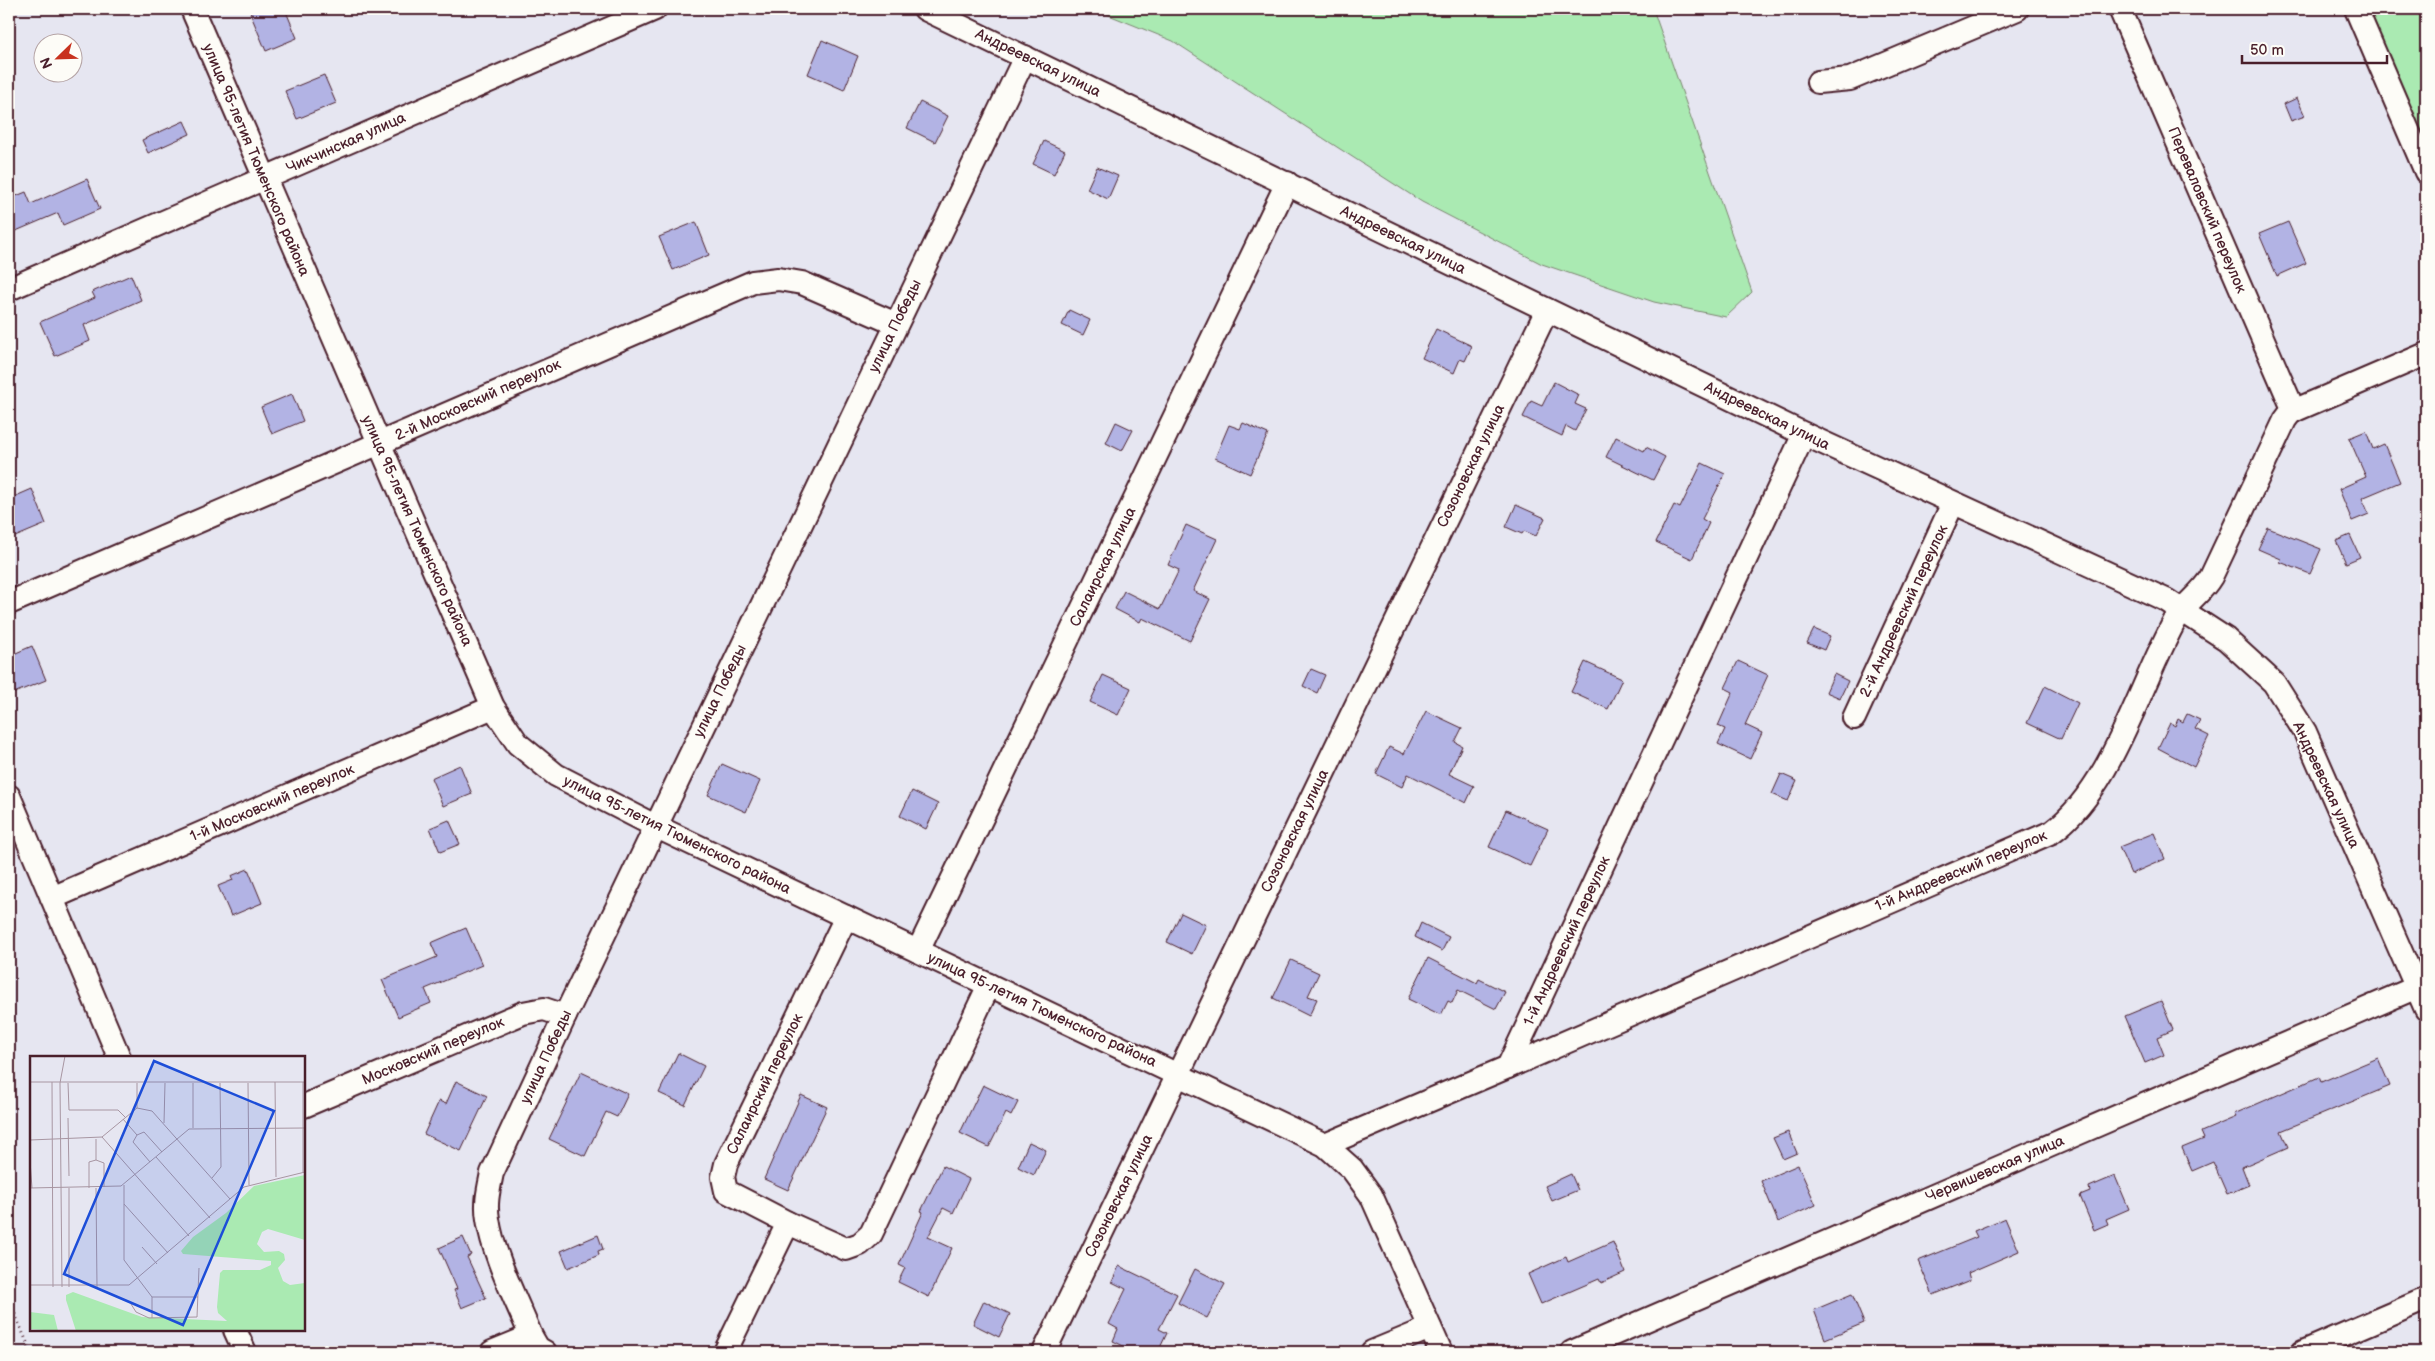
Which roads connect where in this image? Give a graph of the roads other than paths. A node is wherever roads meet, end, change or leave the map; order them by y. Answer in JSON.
{"nodes":[{"id":1,"x":192,"y":9,"type":"edge"},
{"id":2,"x":655,"y":9,"type":"edge"},
{"id":3,"x":925,"y":9,"type":"edge"},
{"id":4,"x":2017,"y":9,"type":"edge"},
{"id":5,"x":2120,"y":9,"type":"edge"},
{"id":6,"x":2356,"y":9,"type":"edge"},
{"id":7,"x":1025,"y":57,"type":"junction"},
{"id":8,"x":1818,"y":82,"type":"dead end"},
{"id":9,"x":2426,"y":172,"type":"edge"},
{"id":10,"x":264,"y":179,"type":"junction"},
{"id":11,"x":1287,"y":183,"type":"junction"},
{"id":12,"x":9,"y":289,"type":"edge"},
{"id":13,"x":1547,"y":310,"type":"junction"},
{"id":14,"x":896,"y":324,"type":"junction"},
{"id":15,"x":2426,"y":354,"type":"edge"},
{"id":16,"x":2294,"y":411,"type":"junction"},
{"id":17,"x":1804,"y":434,"type":"junction"},
{"id":18,"x":378,"y":444,"type":"junction"},
{"id":19,"x":1953,"y":503,"type":"junction"},
{"id":20,"x":9,"y":603,"type":"edge"},
{"id":21,"x":2182,"y":611,"type":"junction"},
{"id":22,"x":493,"y":707,"type":"junction"},
{"id":23,"x":1854,"y":718,"type":"dead end"},
{"id":24,"x":9,"y":796,"type":"edge"},
{"id":25,"x":655,"y":826,"type":"junction"},
{"id":26,"x":52,"y":898,"type":"junction"},
{"id":27,"x":846,"y":917,"type":"junction"},
{"id":28,"x":918,"y":951,"type":"junction"},
{"id":29,"x":989,"y":985,"type":"junction"},
{"id":30,"x":2417,"y":987,"type":"junction"},
{"id":31,"x":2426,"y":1009,"type":"edge"},
{"id":32,"x":565,"y":1016,"type":"junction"},
{"id":33,"x":119,"y":1056,"type":"edge"},
{"id":34,"x":1508,"y":1067,"type":"junction"},
{"id":35,"x":1177,"y":1074,"type":"junction"},
{"id":36,"x":305,"y":1106,"type":"edge"},
{"id":37,"x":1325,"y":1145,"type":"junction"},
{"id":38,"x":788,"y":1223,"type":"junction"},
{"id":39,"x":2426,"y":1299,"type":"edge"},
{"id":40,"x":1430,"y":1328,"type":"junction"},
{"id":41,"x":235,"y":1331,"type":"edge"},
{"id":42,"x":538,"y":1344,"type":"edge"},
{"id":43,"x":245,"y":1352,"type":"edge"},
{"id":44,"x":492,"y":1352,"type":"edge"},
{"id":45,"x":725,"y":1352,"type":"edge"},
{"id":46,"x":1044,"y":1352,"type":"edge"},
{"id":47,"x":1372,"y":1352,"type":"edge"},
{"id":48,"x":1441,"y":1352,"type":"edge"},
{"id":49,"x":1572,"y":1352,"type":"edge"},
{"id":50,"x":2303,"y":1352,"type":"edge"}],
"edges":[{"from":1,"to":10,"type":"street","name":"улица 95-летия Тюменского района"},
{"from":2,"to":10,"type":"street","name":"Чикчинская улица"},
{"from":3,"to":7,"type":"street","name":"Андреевская улица"},
{"from":4,"to":8,"type":"street"},
{"from":5,"to":16,"type":"street","name":"Переваловский переулок"},
{"from":6,"to":9,"type":"street"},
{"from":7,"to":11,"type":"street","name":"Андреевская улица"},
{"from":7,"to":14,"type":"street","name":"улица Победы"},
{"from":10,"to":12,"type":"street","name":"Чикчинская улица"},
{"from":10,"to":18,"type":"street","name":"улица 95-летия Тюменского района"},
{"from":11,"to":13,"type":"street","name":"Андреевская улица"},
{"from":11,"to":28,"type":"street","name":"Салаирская улица"},
{"from":13,"to":17,"type":"street","name":"Андреевская улица"},
{"from":13,"to":35,"type":"street","name":"Созоновская улица"},
{"from":14,"to":18,"type":"street","name":"2-й Московский переулок"},
{"from":14,"to":25,"type":"street","name":"улица Победы"},
{"from":15,"to":16,"type":"street"},
{"from":16,"to":21,"type":"street","name":"1-й Андреевский переулок"},
{"from":17,"to":19,"type":"street","name":"Андреевская улица"},
{"from":17,"to":34,"type":"street","name":"1-й Андреевский переулок"},
{"from":18,"to":20,"type":"street","name":"2-й Московский переулок"},
{"from":18,"to":22,"type":"street","name":"улица 95-летия Тюменского района"},
{"from":19,"to":21,"type":"street","name":"Андреевская улица"},
{"from":19,"to":23,"type":"street","name":"2-й Андреевский переулок"},
{"from":21,"to":30,"type":"street","name":"Андреевская улица"},
{"from":21,"to":34,"type":"street","name":"1-й Андреевский переулок"},
{"from":22,"to":25,"type":"street","name":"улица 95-летия Тюменского района"},
{"from":22,"to":26,"type":"street","name":"1-й Московский переулок"},
{"from":24,"to":26,"type":"street"},
{"from":25,"to":27,"type":"street","name":"улица 95-летия Тюменского района"},
{"from":25,"to":32,"type":"street","name":"улица Победы"},
{"from":26,"to":33,"type":"street"},
{"from":27,"to":28,"type":"street","name":"улица 95-летия Тюменского района"},
{"from":27,"to":38,"type":"street","name":"Салаирский переулок"},
{"from":28,"to":29,"type":"street","name":"улица 95-летия Тюменского района"},
{"from":29,"to":35,"type":"street","name":"улица 95-летия Тюменского района"},
{"from":29,"to":38,"type":"street","name":"Салаирский переулок"},
{"from":30,"to":31,"type":"street","name":"Андреевская улица"},
{"from":30,"to":49,"type":"street","name":"Червишевская улица"},
{"from":32,"to":36,"type":"street","name":"Московский переулок"},
{"from":32,"to":42,"type":"street","name":"улица Победы"},
{"from":34,"to":37,"type":"street","name":"1-й Андреевский переулок"},
{"from":35,"to":37,"type":"street","name":"улица 95-летия Тюменского района"},
{"from":35,"to":46,"type":"street","name":"Созоновская улица"},
{"from":37,"to":40,"type":"street","name":"улица 95-летия Тюменского района"},
{"from":38,"to":45,"type":"street"},
{"from":39,"to":50,"type":"street"},
{"from":40,"to":47,"type":"street"},
{"from":40,"to":48,"type":"street","name":"улица 95-летия Тюменского района"},
{"from":41,"to":43,"type":"street"},
{"from":42,"to":44,"type":"street"}]}
